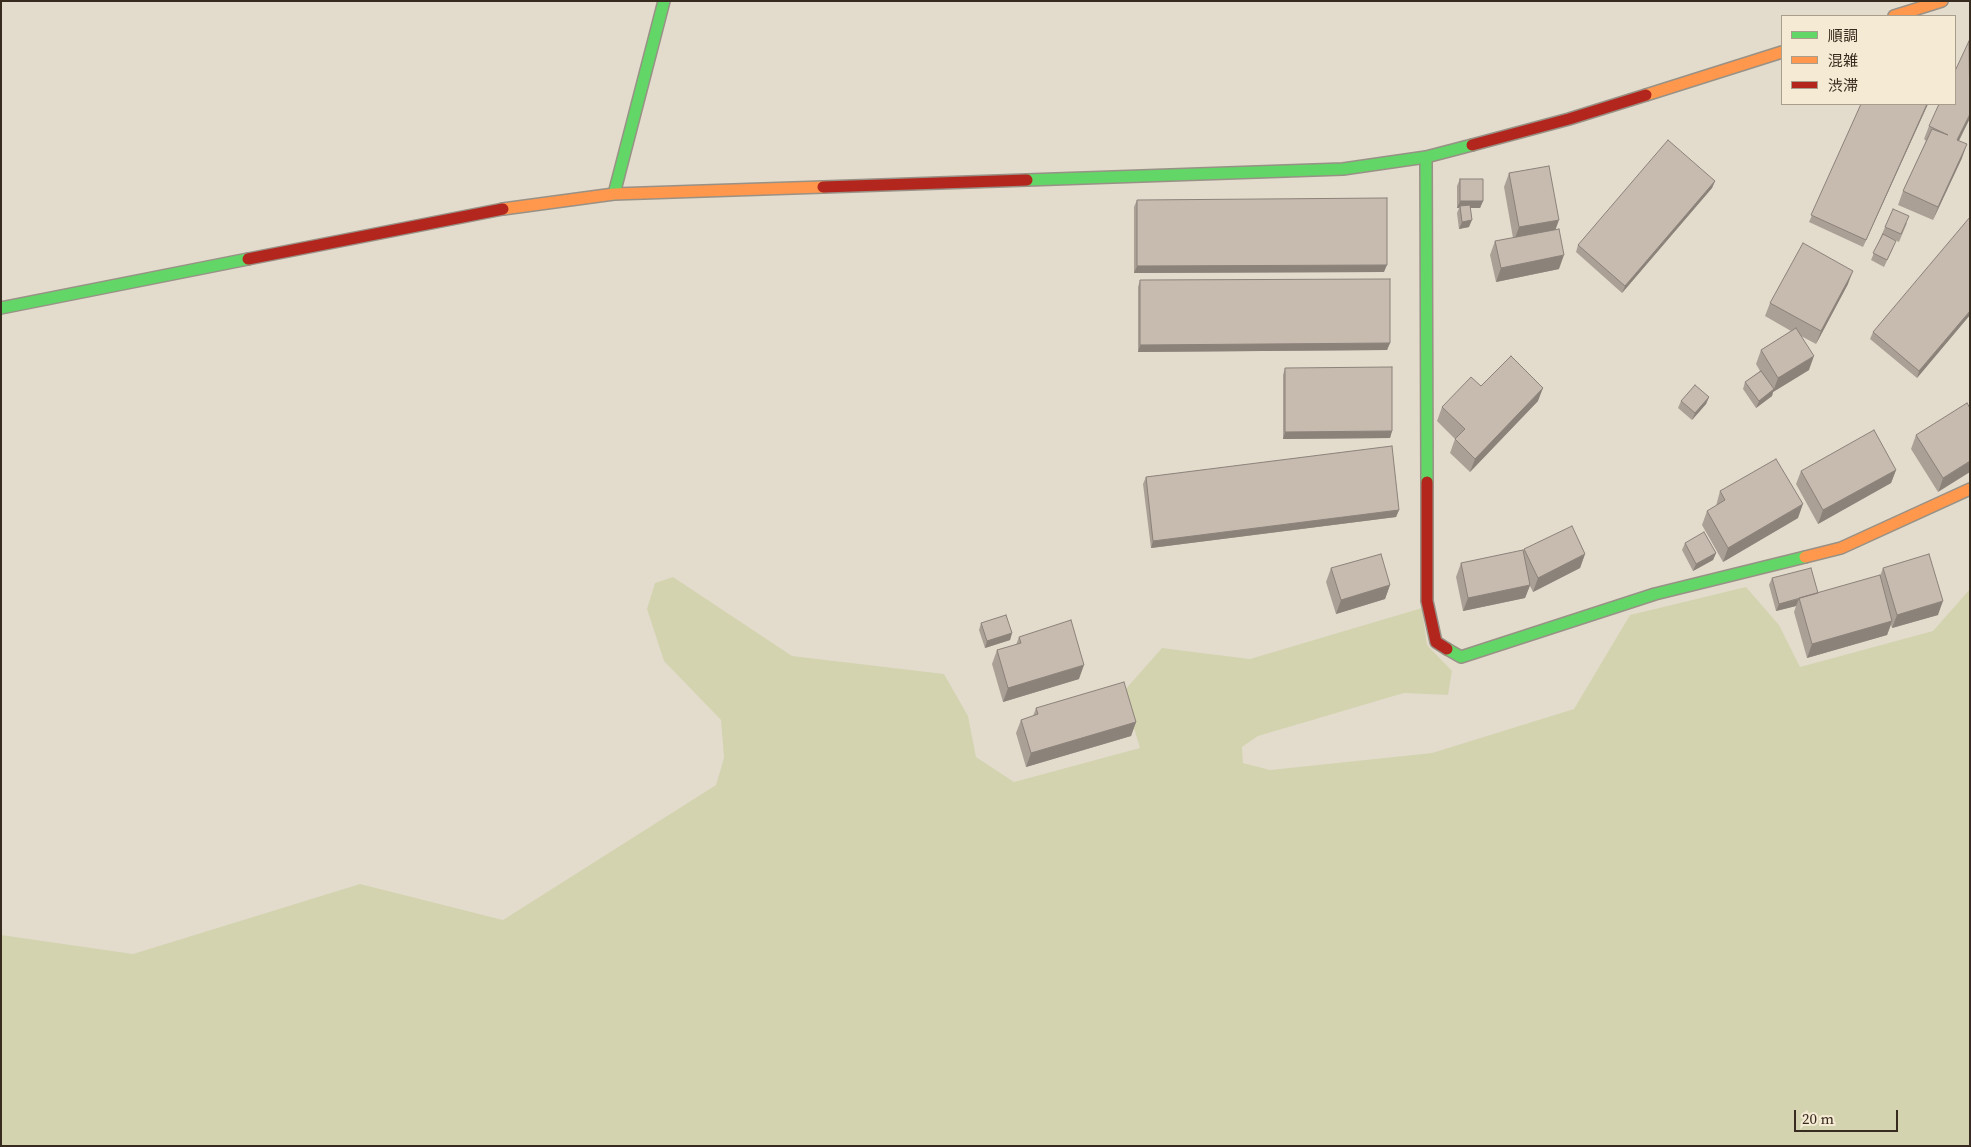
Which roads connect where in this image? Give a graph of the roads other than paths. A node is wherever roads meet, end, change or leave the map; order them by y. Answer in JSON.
{"nodes":[{"id":1,"x":664,"y":1,"type":"edge"},
{"id":2,"x":1942,"y":1,"type":"edge"},
{"id":3,"x":1897,"y":15,"type":"edge"},
{"id":4,"x":1781,"y":52,"type":"edge"},
{"id":5,"x":1426,"y":157,"type":"junction"},
{"id":6,"x":614,"y":194,"type":"junction"},
{"id":7,"x":1,"y":308,"type":"edge"},
{"id":8,"x":1970,"y":489,"type":"edge"}],
"edges":[{"from":1,"to":6,"type":"street"},
{"from":2,"to":3,"type":"street"},
{"from":4,"to":5,"type":"street"},
{"from":5,"to":6,"type":"street"},
{"from":5,"to":8,"type":"street"},
{"from":6,"to":7,"type":"street"}]}
